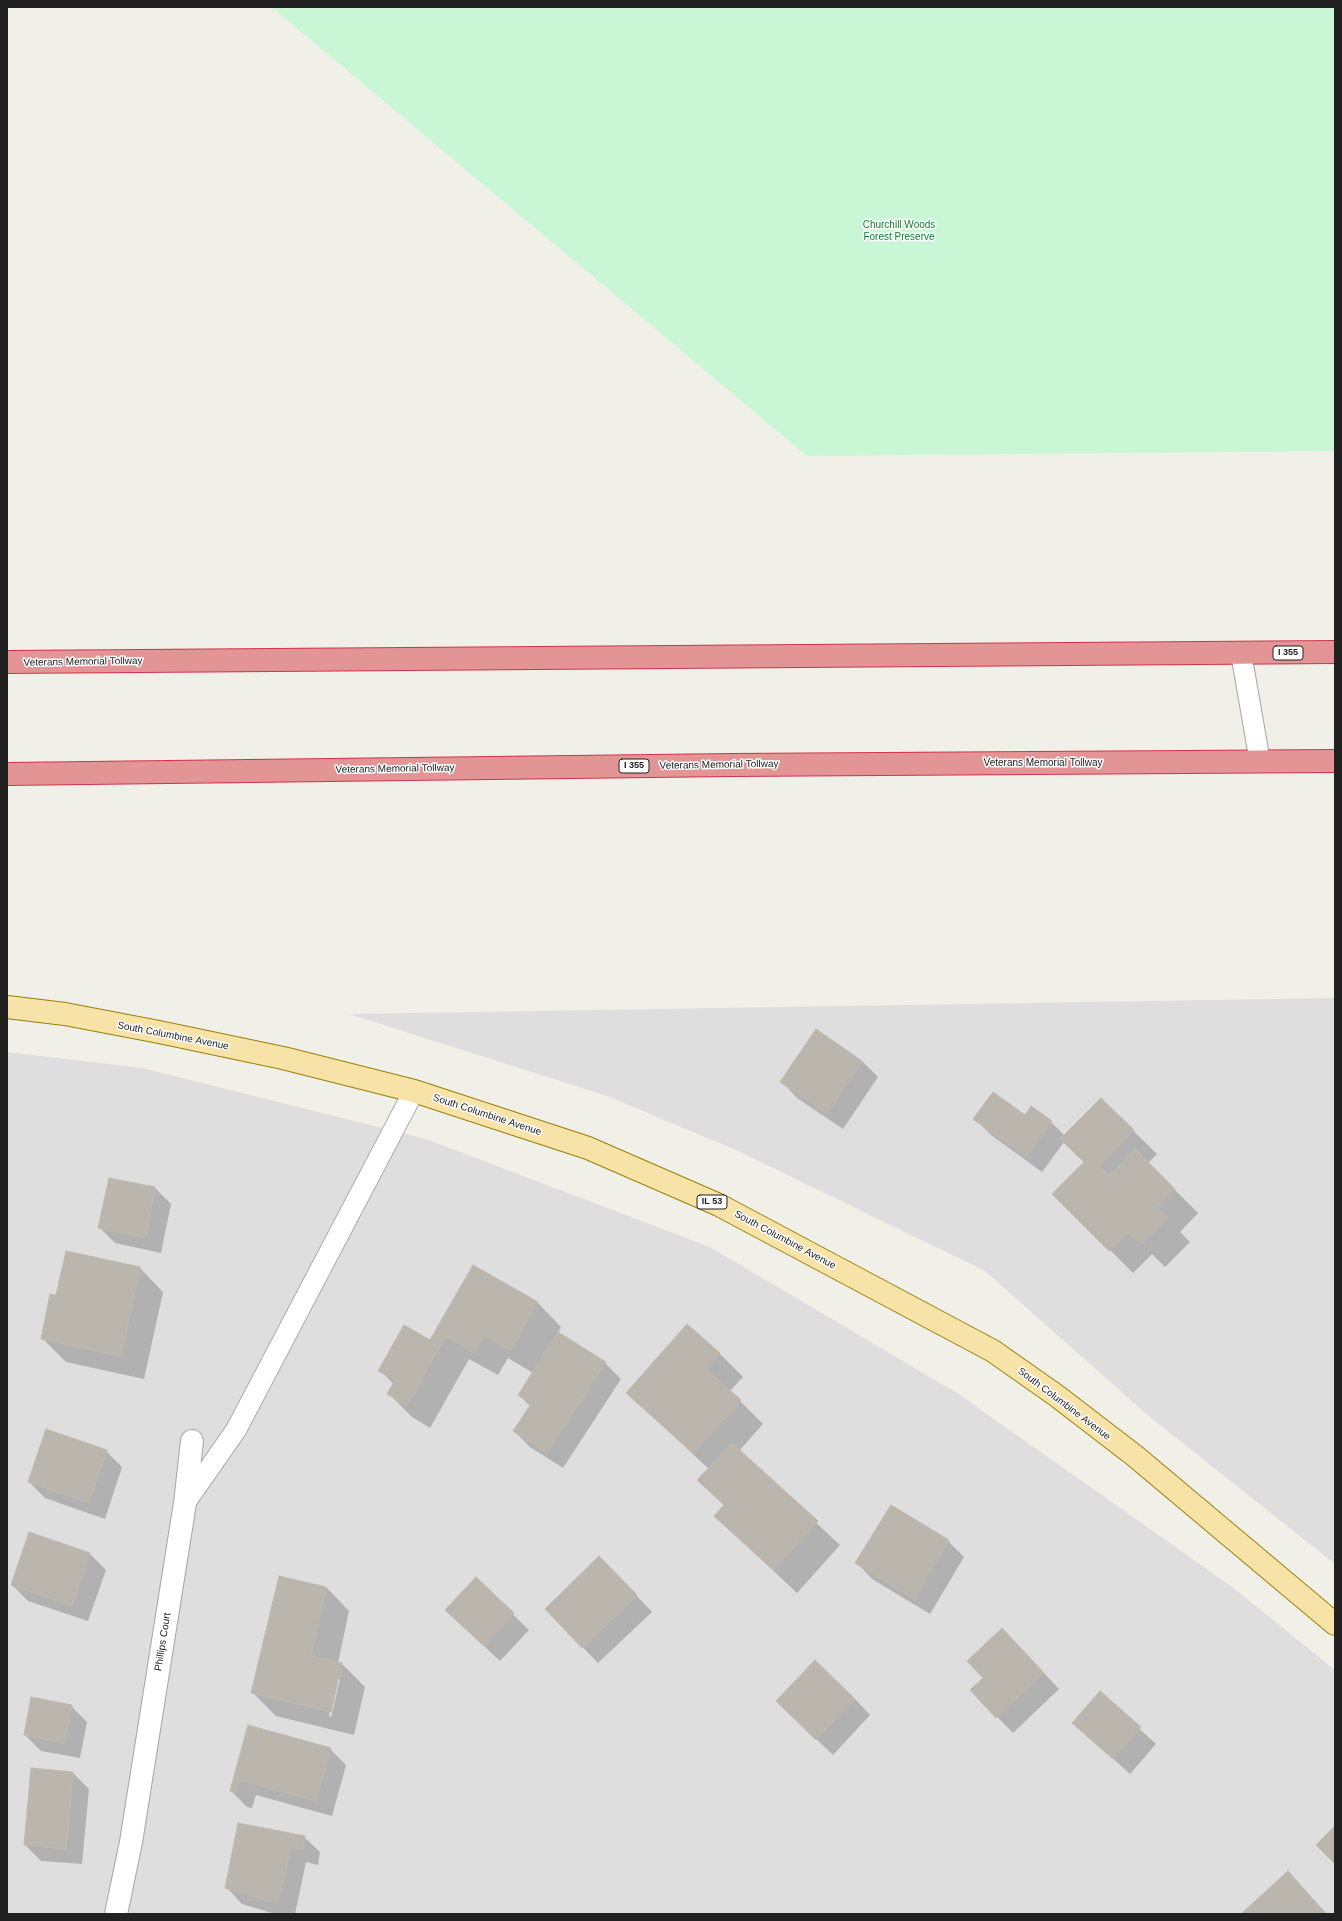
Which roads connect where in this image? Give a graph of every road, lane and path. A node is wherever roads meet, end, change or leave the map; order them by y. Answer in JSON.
{"nodes":[{"id":1,"x":1335,"y":652,"type":"edge"},
{"id":2,"x":1241,"y":653,"type":"junction"},
{"id":3,"x":7,"y":662,"type":"edge"},
{"id":4,"x":1335,"y":761,"type":"edge"},
{"id":5,"x":1260,"y":762,"type":"junction"},
{"id":6,"x":7,"y":774,"type":"edge"},
{"id":7,"x":7,"y":1007,"type":"edge"},
{"id":8,"x":414,"y":1090,"type":"junction"},
{"id":9,"x":192,"y":1441,"type":"dead end"},
{"id":10,"x":185,"y":1503,"type":"junction"},
{"id":11,"x":1335,"y":1624,"type":"edge"},
{"id":12,"x":116,"y":1914,"type":"edge"}],
"edges":[{"from":1,"to":2,"type":"highway","name":"Veterans Memorial Tollway","number":"I 355"},
{"from":2,"to":3,"type":"highway","name":"Veterans Memorial Tollway","number":"I 355"},
{"from":2,"to":5,"type":"lane"},
{"from":4,"to":5,"type":"highway","name":"Veterans Memorial Tollway","number":"I 355"},
{"from":5,"to":6,"type":"highway","name":"Veterans Memorial Tollway","number":"I 355"},
{"from":7,"to":8,"type":"main road","name":"South Columbine Avenue","number":"IL 53"},
{"from":8,"to":10,"type":"lane"},
{"from":8,"to":11,"type":"main road","name":"South Columbine Avenue","number":"IL 53"},
{"from":9,"to":10,"type":"street","name":"Phillips Court"},
{"from":10,"to":12,"type":"street","name":"Phillips Court"}]}
